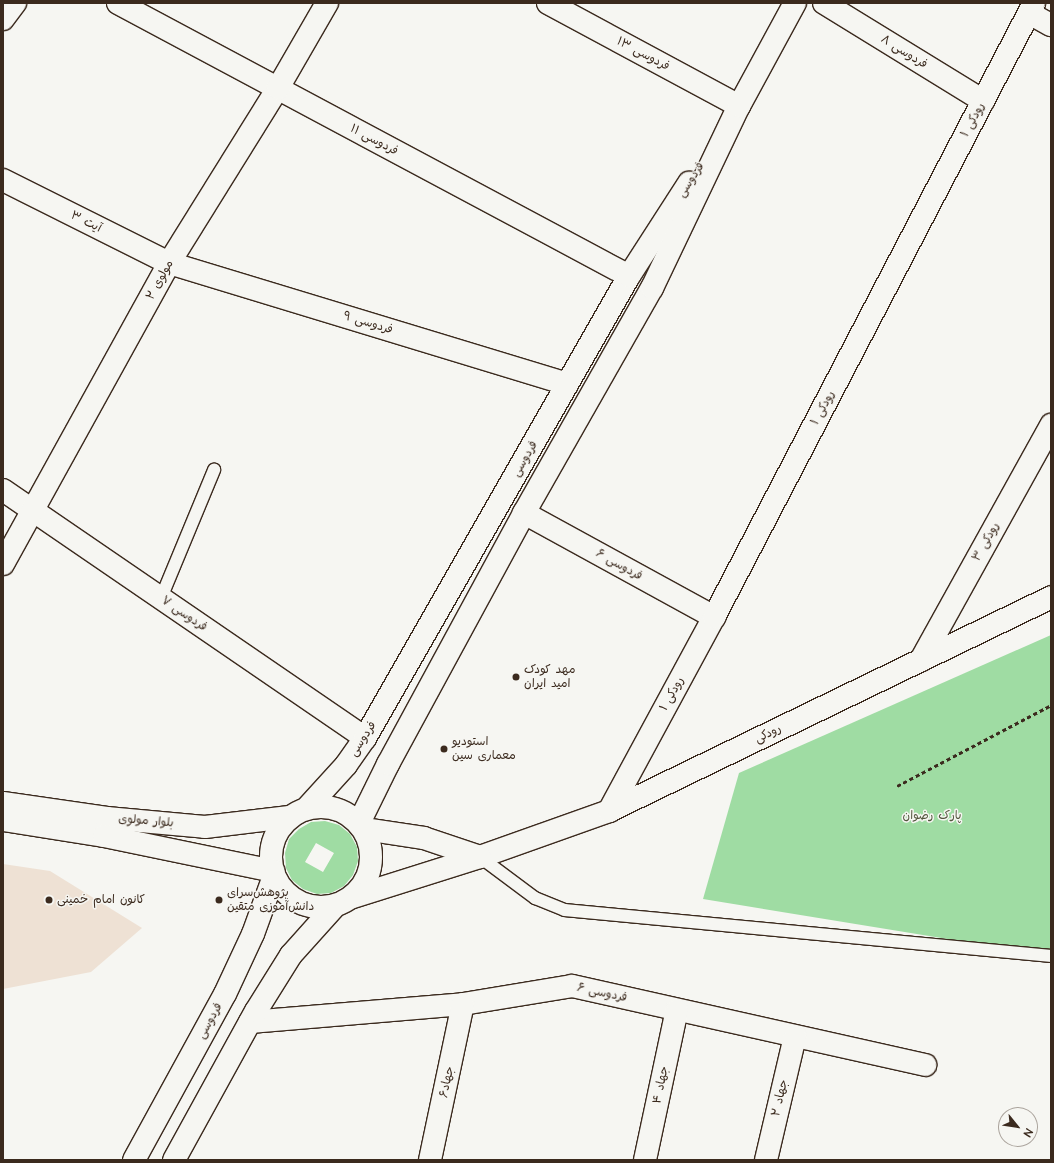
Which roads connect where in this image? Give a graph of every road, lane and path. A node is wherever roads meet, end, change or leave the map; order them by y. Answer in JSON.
{"nodes":[{"id":1,"x":15,"y":3,"type":"edge"},
{"id":2,"x":118,"y":3,"type":"edge"},
{"id":3,"x":327,"y":3,"type":"edge"},
{"id":4,"x":548,"y":3,"type":"edge"},
{"id":5,"x":795,"y":3,"type":"edge"},
{"id":6,"x":824,"y":3,"type":"edge"},
{"id":7,"x":1032,"y":8,"type":"edge"},
{"id":8,"x":3,"y":19,"type":"edge"},
{"id":9,"x":1051,"y":25,"type":"edge"},
{"id":10,"x":278,"y":88,"type":"junction"},
{"id":11,"x":983,"y":101,"type":"junction"},
{"id":12,"x":738,"y":106,"type":"junction"},
{"id":13,"x":3,"y":180,"type":"edge"},
{"id":14,"x":169,"y":263,"type":"junction"},
{"id":15,"x":629,"y":276,"type":"junction"},
{"id":16,"x":567,"y":384,"type":"junction"},
{"id":17,"x":1051,"y":425,"type":"edge"},
{"id":18,"x":214,"y":470,"type":"dead end"},
{"id":19,"x":3,"y":490,"type":"edge"},
{"id":20,"x":33,"y":510,"type":"junction"},
{"id":21,"x":524,"y":513,"type":"junction"},
{"id":22,"x":3,"y":564,"type":"edge"},
{"id":23,"x":1051,"y":597,"type":"edge"},
{"id":24,"x":161,"y":598,"type":"junction"},
{"id":25,"x":714,"y":617,"type":"junction"},
{"id":26,"x":921,"y":660,"type":"junction"},
{"id":27,"x":1051,"y":705,"type":"edge"},
{"id":28,"x":365,"y":738,"type":"junction"},
{"id":29,"x":897,"y":786,"type":"dead end"},
{"id":30,"x":3,"y":803,"type":"edge"},
{"id":31,"x":609,"y":811,"type":"junction"},
{"id":32,"x":298,"y":812,"type":"junction"},
{"id":33,"x":3,"y":820,"type":"edge"},
{"id":34,"x":362,"y":826,"type":"junction"},
{"id":35,"x":480,"y":857,"type":"junction"},
{"id":36,"x":273,"y":874,"type":"junction"},
{"id":37,"x":344,"y":901,"type":"junction"},
{"id":38,"x":1051,"y":956,"type":"edge"},
{"id":39,"x":463,"y":1004,"type":"junction"},
{"id":40,"x":677,"y":1010,"type":"junction"},
{"id":41,"x":250,"y":1022,"type":"junction"},
{"id":42,"x":795,"y":1036,"type":"junction"},
{"id":43,"x":925,"y":1065,"type":"dead end"},
{"id":44,"x":134,"y":1160,"type":"edge"},
{"id":45,"x":174,"y":1160,"type":"edge"},
{"id":46,"x":430,"y":1160,"type":"edge"},
{"id":47,"x":645,"y":1160,"type":"edge"},
{"id":48,"x":766,"y":1160,"type":"edge"}],
"edges":[{"from":1,"to":8,"type":"street"},
{"from":2,"to":10,"type":"street","name":"فردوسی ۱۱"},
{"from":3,"to":10,"type":"street","name":"مولوی ۲"},
{"from":4,"to":12,"type":"street","name":"فردوسی ۱۳"},
{"from":5,"to":12,"type":"street","name":"فردوسی"},
{"from":6,"to":11,"type":"street","name":"فردوسی ۸"},
{"from":7,"to":9,"type":"street"},
{"from":7,"to":11,"type":"street","name":"رودکی ۱"},
{"from":10,"to":14,"type":"street","name":"مولوی ۲"},
{"from":10,"to":15,"type":"street","name":"فردوسی ۱۱"},
{"from":11,"to":25,"type":"street","name":"رودکی ۱"},
{"from":12,"to":15,"type":"street","name":"فردوسی"},
{"from":12,"to":21,"type":"street","name":"فردوسی"},
{"from":13,"to":14,"type":"street","name":"آیت ۳"},
{"from":14,"to":16,"type":"street","name":"فردوسی ۹"},
{"from":14,"to":20,"type":"street","name":"مولوی ۲"},
{"from":15,"to":16,"type":"street","name":"فردوسی"},
{"from":16,"to":28,"type":"street","name":"فردوسی"},
{"from":17,"to":26,"type":"street","name":"رودکی ۳"},
{"from":18,"to":24,"type":"lane"},
{"from":19,"to":20,"type":"street","name":"فردوسی ۷"},
{"from":20,"to":22,"type":"street","name":"مولوی ۲"},
{"from":20,"to":24,"type":"street","name":"فردوسی ۷"},
{"from":21,"to":25,"type":"street","name":"فردوسی ۶"},
{"from":21,"to":34,"type":"street","name":"فردوسی"},
{"from":23,"to":26,"type":"street","name":"رودکی"},
{"from":24,"to":28,"type":"street","name":"فردوسی ۷"},
{"from":25,"to":31,"type":"street","name":"رودکی ۱"},
{"from":26,"to":31,"type":"street","name":"رودکی"},
{"from":27,"to":29,"type":"path"},
{"from":28,"to":32,"type":"street","name":"فردوسی"},
{"from":30,"to":32,"type":"street","name":"بلوار مولوی"},
{"from":31,"to":35,"type":"street","name":"رودکی"},
{"from":32,"to":34,"type":"street"},
{"from":32,"to":36,"type":"street"},
{"from":33,"to":36,"type":"street","name":"بلوار مولوی"},
{"from":34,"to":35,"type":"street"},
{"from":34,"to":37,"type":"street"},
{"from":35,"to":37,"type":"street","name":"رودکی"},
{"from":35,"to":38,"type":"lane"},
{"from":36,"to":37,"type":"street"},
{"from":36,"to":44,"type":"street","name":"فردوسی"},
{"from":37,"to":41,"type":"street"},
{"from":39,"to":40,"type":"street","name":"فردوسی ۶"},
{"from":39,"to":41,"type":"street","name":"فردوسی ۶"},
{"from":39,"to":46,"type":"street","name":"جهاد۶"},
{"from":40,"to":42,"type":"street","name":"فردوسی ۶"},
{"from":40,"to":47,"type":"street","name":"جهاد ۴"},
{"from":41,"to":45,"type":"street"},
{"from":42,"to":43,"type":"street","name":"فردوسی ۶"},
{"from":42,"to":48,"type":"street","name":"جهاد ۲"}]}
